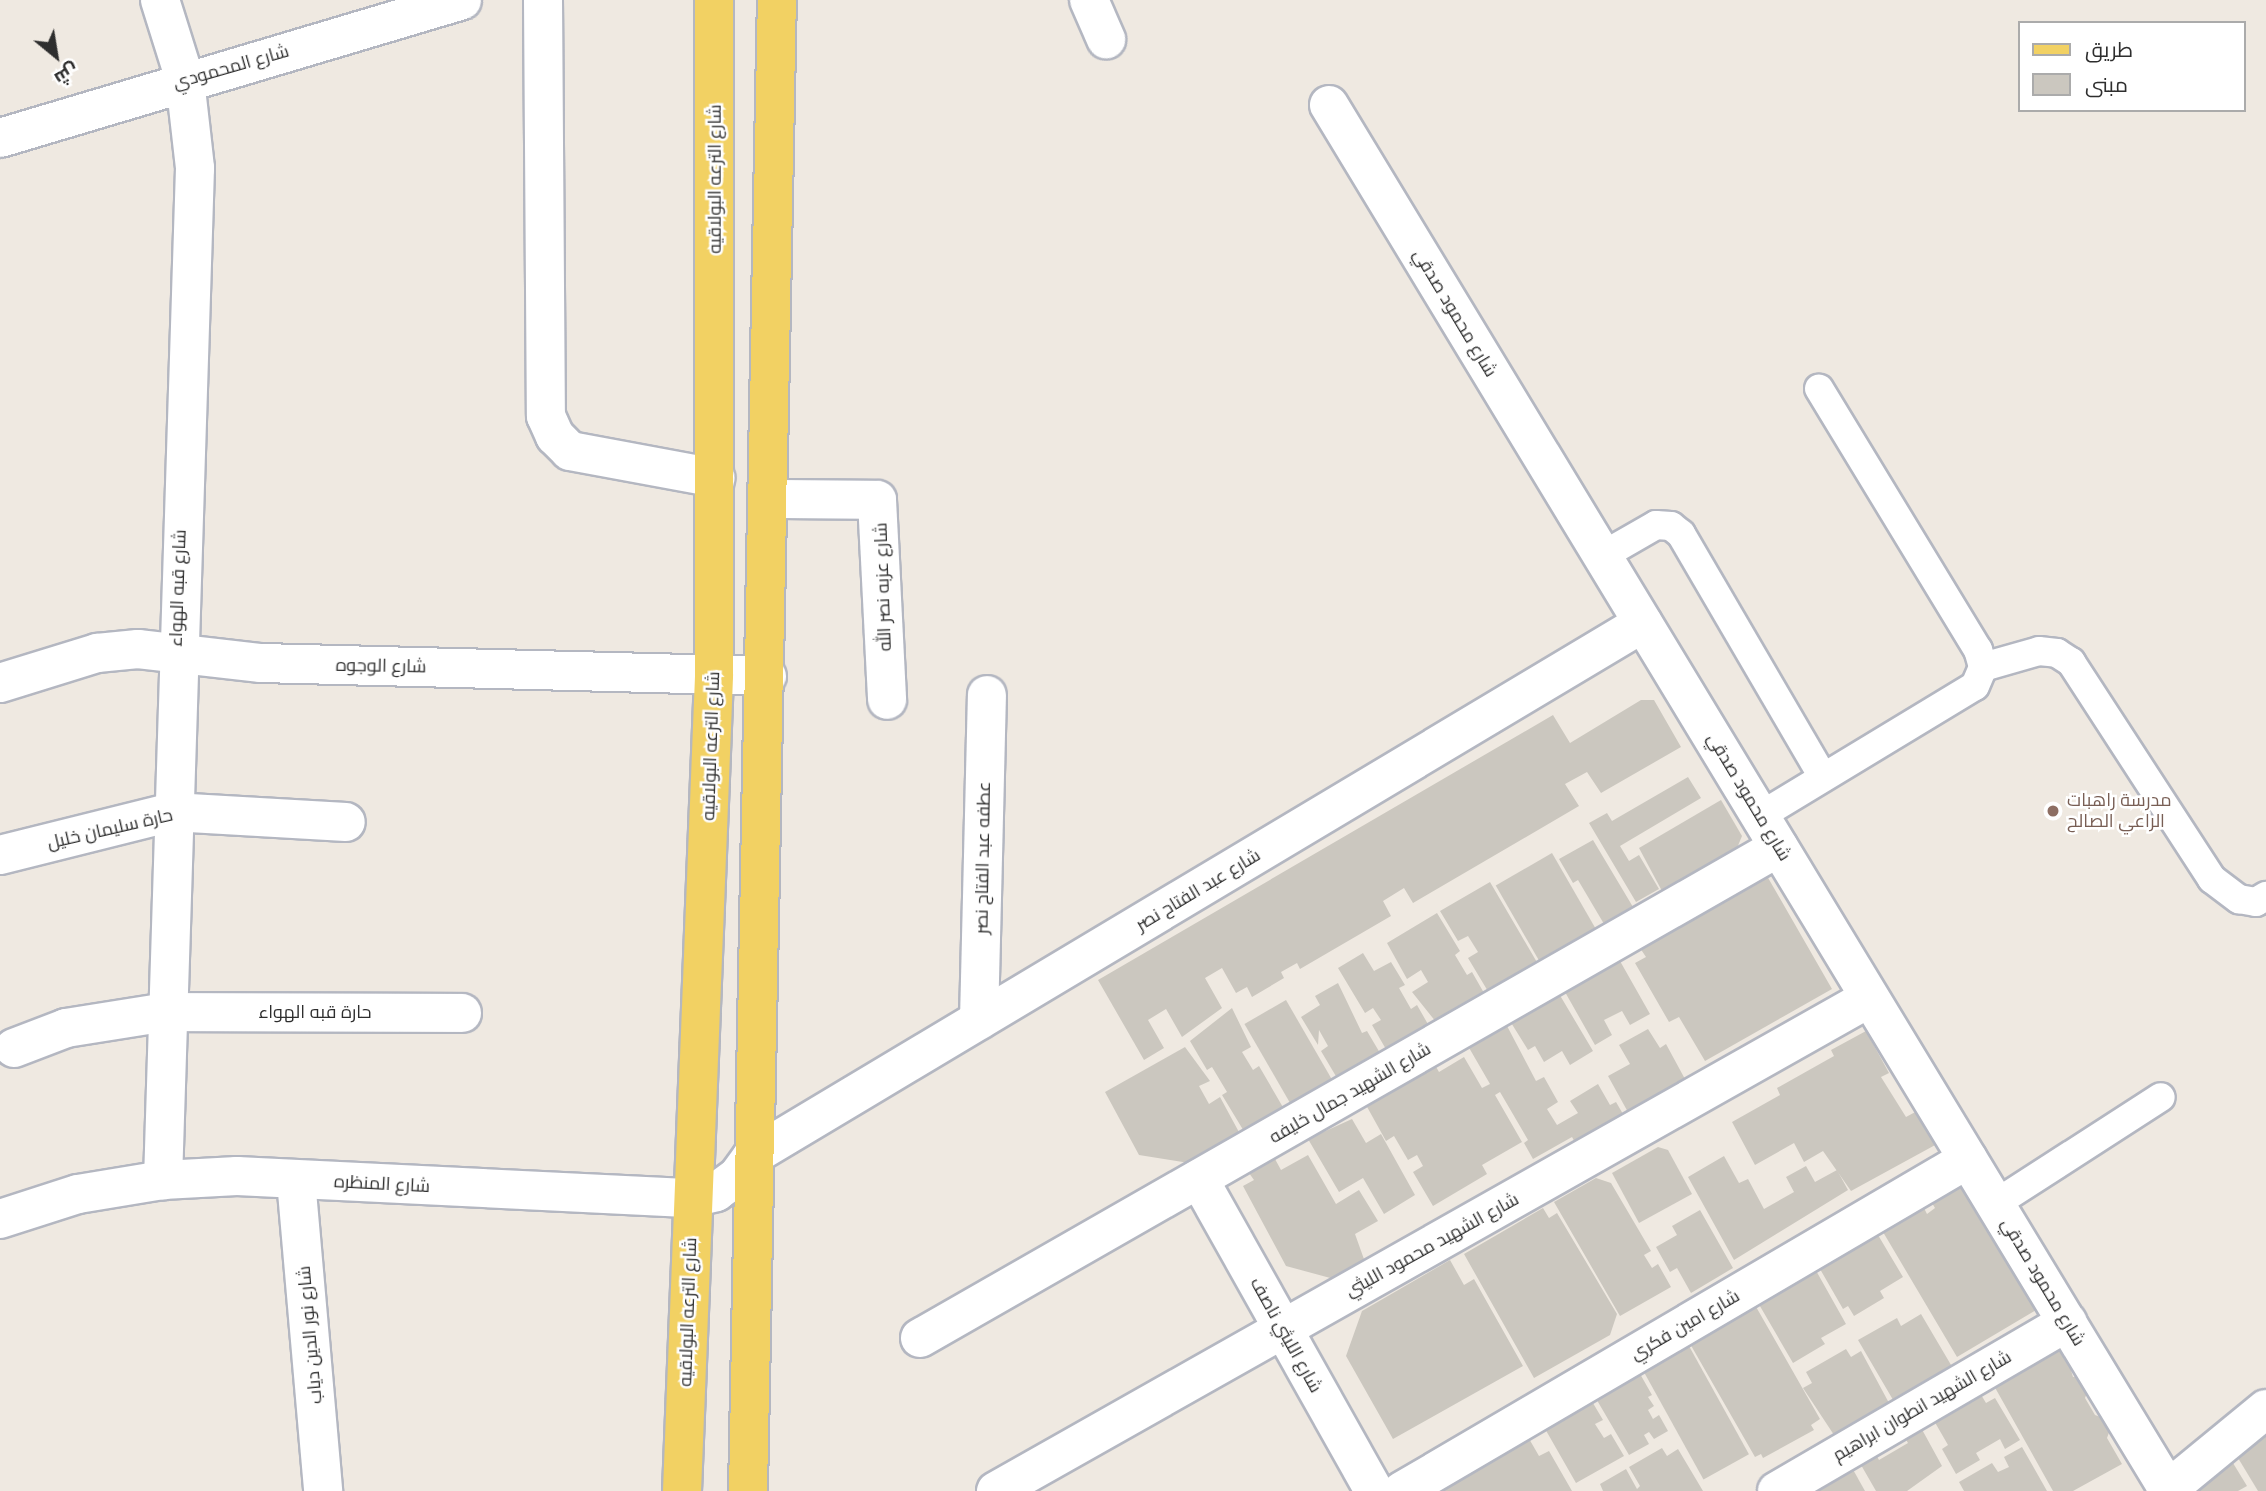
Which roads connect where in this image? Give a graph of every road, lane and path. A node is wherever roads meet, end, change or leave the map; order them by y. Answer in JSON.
{"nodes":[{"id":1,"x":160,"y":0,"type":"edge"},
{"id":2,"x":462,"y":0,"type":"edge"},
{"id":3,"x":543,"y":0,"type":"edge"},
{"id":4,"x":714,"y":0,"type":"edge"},
{"id":5,"x":777,"y":0,"type":"edge"},
{"id":6,"x":1088,"y":0,"type":"edge"},
{"id":7,"x":1106,"y":38,"type":"dead end"},
{"id":8,"x":185,"y":80,"type":"junction"},
{"id":9,"x":1329,"y":106,"type":"dead end"},
{"id":10,"x":0,"y":138,"type":"edge"},
{"id":11,"x":1819,"y":389,"type":"dead end"},
{"id":12,"x":716,"y":478,"type":"junction"},
{"id":13,"x":770,"y":499,"type":"junction"},
{"id":14,"x":1602,"y":555,"type":"junction"},
{"id":15,"x":1643,"y":623,"type":"junction"},
{"id":16,"x":176,"y":650,"type":"junction"},
{"id":17,"x":1983,"y":667,"type":"junction"},
{"id":18,"x":714,"y":675,"type":"junction"},
{"id":19,"x":767,"y":676,"type":"junction"},
{"id":20,"x":0,"y":684,"type":"edge"},
{"id":21,"x":987,"y":695,"type":"dead end"},
{"id":22,"x":887,"y":700,"type":"dead end"},
{"id":23,"x":1823,"y":777,"type":"junction"},
{"id":24,"x":172,"y":812,"type":"junction"},
{"id":25,"x":346,"y":822,"type":"dead end"},
{"id":26,"x":1770,"y":831,"type":"junction"},
{"id":27,"x":0,"y":855,"type":"edge"},
{"id":28,"x":2266,"y":896,"type":"edge"},
{"id":29,"x":1870,"y":998,"type":"junction"},
{"id":30,"x":167,"y":1012,"type":"junction"},
{"id":31,"x":463,"y":1013,"type":"dead end"},
{"id":32,"x":979,"y":1020,"type":"junction"},
{"id":33,"x":14,"y":1048,"type":"dead end"},
{"id":34,"x":2161,"y":1097,"type":"dead end"},
{"id":35,"x":752,"y":1156,"type":"junction"},
{"id":36,"x":1968,"y":1159,"type":"junction"},
{"id":37,"x":1199,"y":1179,"type":"junction"},
{"id":38,"x":163,"y":1180,"type":"junction"},
{"id":39,"x":296,"y":1180,"type":"junction"},
{"id":40,"x":691,"y":1198,"type":"junction"},
{"id":41,"x":1995,"y":1204,"type":"junction"},
{"id":42,"x":0,"y":1219,"type":"edge"},
{"id":43,"x":2067,"y":1322,"type":"junction"},
{"id":44,"x":1283,"y":1329,"type":"junction"},
{"id":45,"x":920,"y":1338,"type":"dead end"},
{"id":46,"x":2266,"y":1409,"type":"edge"},
{"id":47,"x":2167,"y":1490,"type":"edge"},
{"id":48,"x":323,"y":1491,"type":"edge"},
{"id":49,"x":682,"y":1491,"type":"edge"},
{"id":50,"x":748,"y":1491,"type":"edge"},
{"id":51,"x":996,"y":1491,"type":"edge"},
{"id":52,"x":1374,"y":1491,"type":"edge"},
{"id":53,"x":1402,"y":1491,"type":"edge"},
{"id":54,"x":1777,"y":1491,"type":"edge"}],
"edges":[{"from":1,"to":8,"type":"street","name":"شارع قبه الهواء"},
{"from":2,"to":8,"type":"street","name":"شارع المحمودي"},
{"from":3,"to":12,"type":"street"},
{"from":4,"to":12,"type":"main road","name":"شارع الترعه البولاقيه"},
{"from":5,"to":13,"type":"main road"},
{"from":6,"to":7,"type":"street"},
{"from":8,"to":10,"type":"street","name":"شارع المحمودي"},
{"from":8,"to":16,"type":"street","name":"شارع قبه الهواء"},
{"from":9,"to":14,"type":"street","name":"شارع محمود صدقي"},
{"from":11,"to":17,"type":"lane"},
{"from":12,"to":18,"type":"main road","name":"شارع الترعه البولاقيه"},
{"from":13,"to":19,"type":"main road"},
{"from":13,"to":22,"type":"street","name":"شارع عزبه نصر الله"},
{"from":14,"to":15,"type":"street","name":"شارع محمود صدقي"},
{"from":14,"to":23,"type":"lane"},
{"from":15,"to":26,"type":"street","name":"شارع محمود صدقي"},
{"from":15,"to":32,"type":"street","name":"شارع عبد الفتاح نصر"},
{"from":16,"to":18,"type":"street","name":"شارع الوجوه"},
{"from":16,"to":20,"type":"street","name":"شارع الوجوه"},
{"from":16,"to":24,"type":"street","name":"شارع قبه الهواء"},
{"from":17,"to":23,"type":"lane"},
{"from":17,"to":28,"type":"lane"},
{"from":18,"to":19,"type":"street","name":"شارع الوجوه"},
{"from":18,"to":40,"type":"main road","name":"شارع الترعه البولاقيه"},
{"from":19,"to":35,"type":"main road"},
{"from":21,"to":32,"type":"street","name":"عطفه عبد الفتاح نصر"},
{"from":23,"to":26,"type":"lane"},
{"from":24,"to":25,"type":"street","name":"حارة سليمان خليل"},
{"from":24,"to":27,"type":"street","name":"حارة سليمان خليل"},
{"from":24,"to":30,"type":"street","name":"شارع قبه الهواء"},
{"from":26,"to":29,"type":"street","name":"شارع محمود صدقي"},
{"from":26,"to":37,"type":"street","name":"شارع الشهيد جمال خليفه"},
{"from":29,"to":36,"type":"street","name":"شارع محمود صدقي"},
{"from":29,"to":44,"type":"street","name":"شارع الشهيد محمود الليثي"},
{"from":30,"to":31,"type":"street","name":"حارة قبه الهواء"},
{"from":30,"to":33,"type":"street","name":"حارة قبه الهواء"},
{"from":30,"to":38,"type":"street","name":"شارع قبه الهواء"},
{"from":32,"to":35,"type":"street","name":"شارع عبد الفتاح نصر"},
{"from":34,"to":41,"type":"lane"},
{"from":35,"to":40,"type":"street","name":"شارع المنظره"},
{"from":35,"to":50,"type":"main road"},
{"from":36,"to":41,"type":"street","name":"شارع محمود صدقي"},
{"from":36,"to":53,"type":"street","name":"شارع امين فكري"},
{"from":37,"to":44,"type":"street","name":"شارع الليثي ناصف"},
{"from":37,"to":45,"type":"street","name":"شارع الشهيد جمال خليفه"},
{"from":38,"to":39,"type":"street","name":"شارع المنظره"},
{"from":38,"to":42,"type":"street","name":"شارع المنظره"},
{"from":39,"to":40,"type":"street","name":"شارع المنظره"},
{"from":39,"to":48,"type":"street","name":"شارع نور الدين دياب"},
{"from":40,"to":49,"type":"main road","name":"شارع الترعه البولاقيه"},
{"from":41,"to":43,"type":"street","name":"شارع محمود صدقي"},
{"from":43,"to":47,"type":"street","name":"شارع محمود صدقي"},
{"from":43,"to":54,"type":"street","name":"شارع الشهيد انطوان ابراهيم"},
{"from":44,"to":51,"type":"street","name":"شارع الشهيد محمود الليثي"},
{"from":44,"to":52,"type":"street","name":"شارع الليثي ناصف"},
{"from":46,"to":47,"type":"street"}]}
